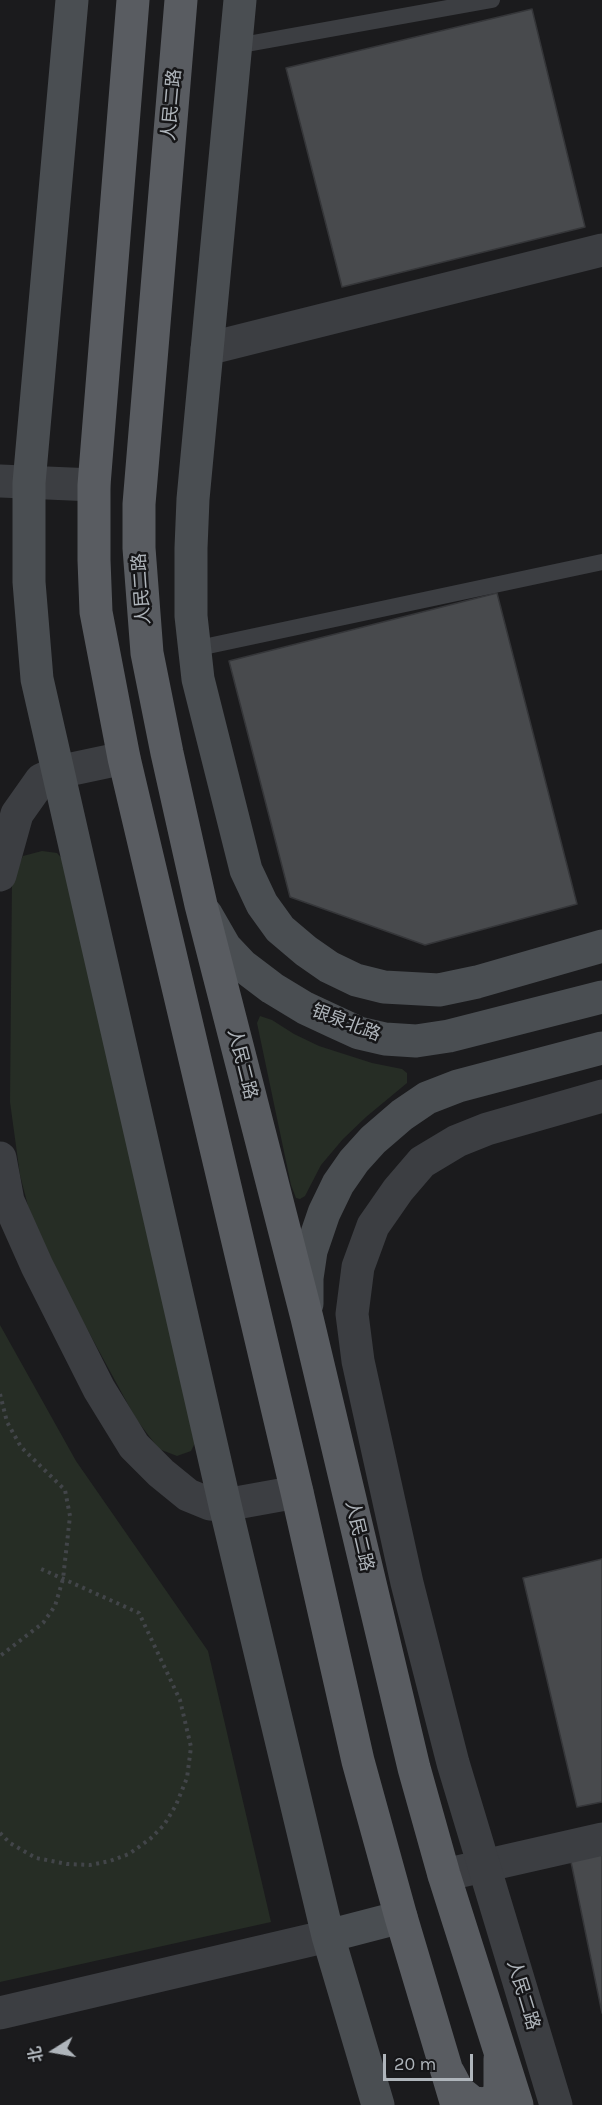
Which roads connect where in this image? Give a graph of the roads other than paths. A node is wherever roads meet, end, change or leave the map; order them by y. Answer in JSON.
{"nodes":[{"id":1,"x":72,"y":0,"type":"edge"},
{"id":2,"x":133,"y":0,"type":"edge"},
{"id":3,"x":182,"y":0,"type":"edge"},
{"id":4,"x":240,"y":0,"type":"edge"},
{"id":5,"x":492,"y":0,"type":"edge"},
{"id":6,"x":236,"y":46,"type":"junction"},
{"id":7,"x":129,"y":47,"type":"junction"},
{"id":8,"x":176,"y":55,"type":"junction"},
{"id":9,"x":602,"y":250,"type":"edge"},
{"id":10,"x":207,"y":349,"type":"junction"},
{"id":11,"x":14,"y":482,"type":"edge"},
{"id":12,"x":94,"y":485,"type":"junction"},
{"id":13,"x":602,"y":562,"type":"edge"},
{"id":14,"x":194,"y":649,"type":"junction"},
{"id":15,"x":124,"y":758,"type":"junction"},
{"id":16,"x":58,"y":772,"type":"junction"},
{"id":17,"x":0,"y":875,"type":"edge"},
{"id":18,"x":201,"y":905,"type":"junction"},
{"id":19,"x":602,"y":946,"type":"edge"},
{"id":20,"x":356,"y":980,"type":"junction"},
{"id":21,"x":602,"y":997,"type":"edge"},
{"id":22,"x":335,"y":1022,"type":"junction"},
{"id":23,"x":602,"y":1048,"type":"edge"},
{"id":24,"x":602,"y":1096,"type":"edge"},
{"id":25,"x":0,"y":1158,"type":"edge"},
{"id":26,"x":4,"y":1202,"type":"edge"},
{"id":27,"x":307,"y":1318,"type":"junction"},
{"id":28,"x":297,"y":1492,"type":"junction"},
{"id":29,"x":225,"y":1505,"type":"junction"},
{"id":30,"x":602,"y":1839,"type":"edge"},
{"id":31,"x":484,"y":1868,"type":"junction"},
{"id":32,"x":444,"y":1875,"type":"junction"},
{"id":33,"x":401,"y":1917,"type":"junction"},
{"id":34,"x":328,"y":1936,"type":"junction"},
{"id":35,"x":0,"y":2013,"type":"edge"},
{"id":36,"x":500,"y":2049,"type":"junction"},
{"id":37,"x":445,"y":2064,"type":"junction"},
{"id":38,"x":378,"y":2105,"type":"edge"},
{"id":39,"x":457,"y":2105,"type":"edge"},
{"id":40,"x":517,"y":2105,"type":"edge"},
{"id":41,"x":556,"y":2105,"type":"edge"}],
"edges":[{"from":1,"to":11,"type":"main road"},
{"from":2,"to":7,"type":"main road"},
{"from":3,"to":8,"type":"main road","name":"人民二路"},
{"from":4,"to":6,"type":"main road"},
{"from":5,"to":6,"type":"lane"},
{"from":6,"to":10,"type":"main road"},
{"from":7,"to":8,"type":"main road"},
{"from":7,"to":12,"type":"main road"},
{"from":8,"to":18,"type":"main road","name":"人民二路"},
{"from":9,"to":10,"type":"street"},
{"from":10,"to":14,"type":"main road"},
{"from":11,"to":12,"type":"street"},
{"from":11,"to":16,"type":"main road"},
{"from":12,"to":15,"type":"main road"},
{"from":13,"to":14,"type":"lane"},
{"from":14,"to":20,"type":"main road"},
{"from":15,"to":16,"type":"street"},
{"from":15,"to":28,"type":"main road"},
{"from":16,"to":17,"type":"street"},
{"from":16,"to":29,"type":"main road"},
{"from":18,"to":22,"type":"main road","name":"银泉北路"},
{"from":18,"to":27,"type":"main road","name":"人民二路"},
{"from":19,"to":20,"type":"main road"},
{"from":20,"to":22,"type":"main road"},
{"from":21,"to":22,"type":"main road","name":"银泉北路"},
{"from":23,"to":27,"type":"main road"},
{"from":24,"to":31,"type":"street","name":"人民二路"},
{"from":25,"to":26,"type":"street"},
{"from":26,"to":29,"type":"street"},
{"from":27,"to":32,"type":"main road","name":"人民二路"},
{"from":28,"to":29,"type":"street"},
{"from":28,"to":33,"type":"main road"},
{"from":29,"to":34,"type":"main road"},
{"from":30,"to":31,"type":"street"},
{"from":31,"to":32,"type":"street"},
{"from":31,"to":41,"type":"street","name":"人民二路"},
{"from":32,"to":36,"type":"main road","name":"人民二路"},
{"from":33,"to":34,"type":"main road"},
{"from":33,"to":37,"type":"main road"},
{"from":34,"to":35,"type":"street"},
{"from":34,"to":38,"type":"main road"},
{"from":36,"to":37,"type":"main road"},
{"from":36,"to":40,"type":"main road","name":"人民二路"},
{"from":37,"to":39,"type":"main road"}]}
